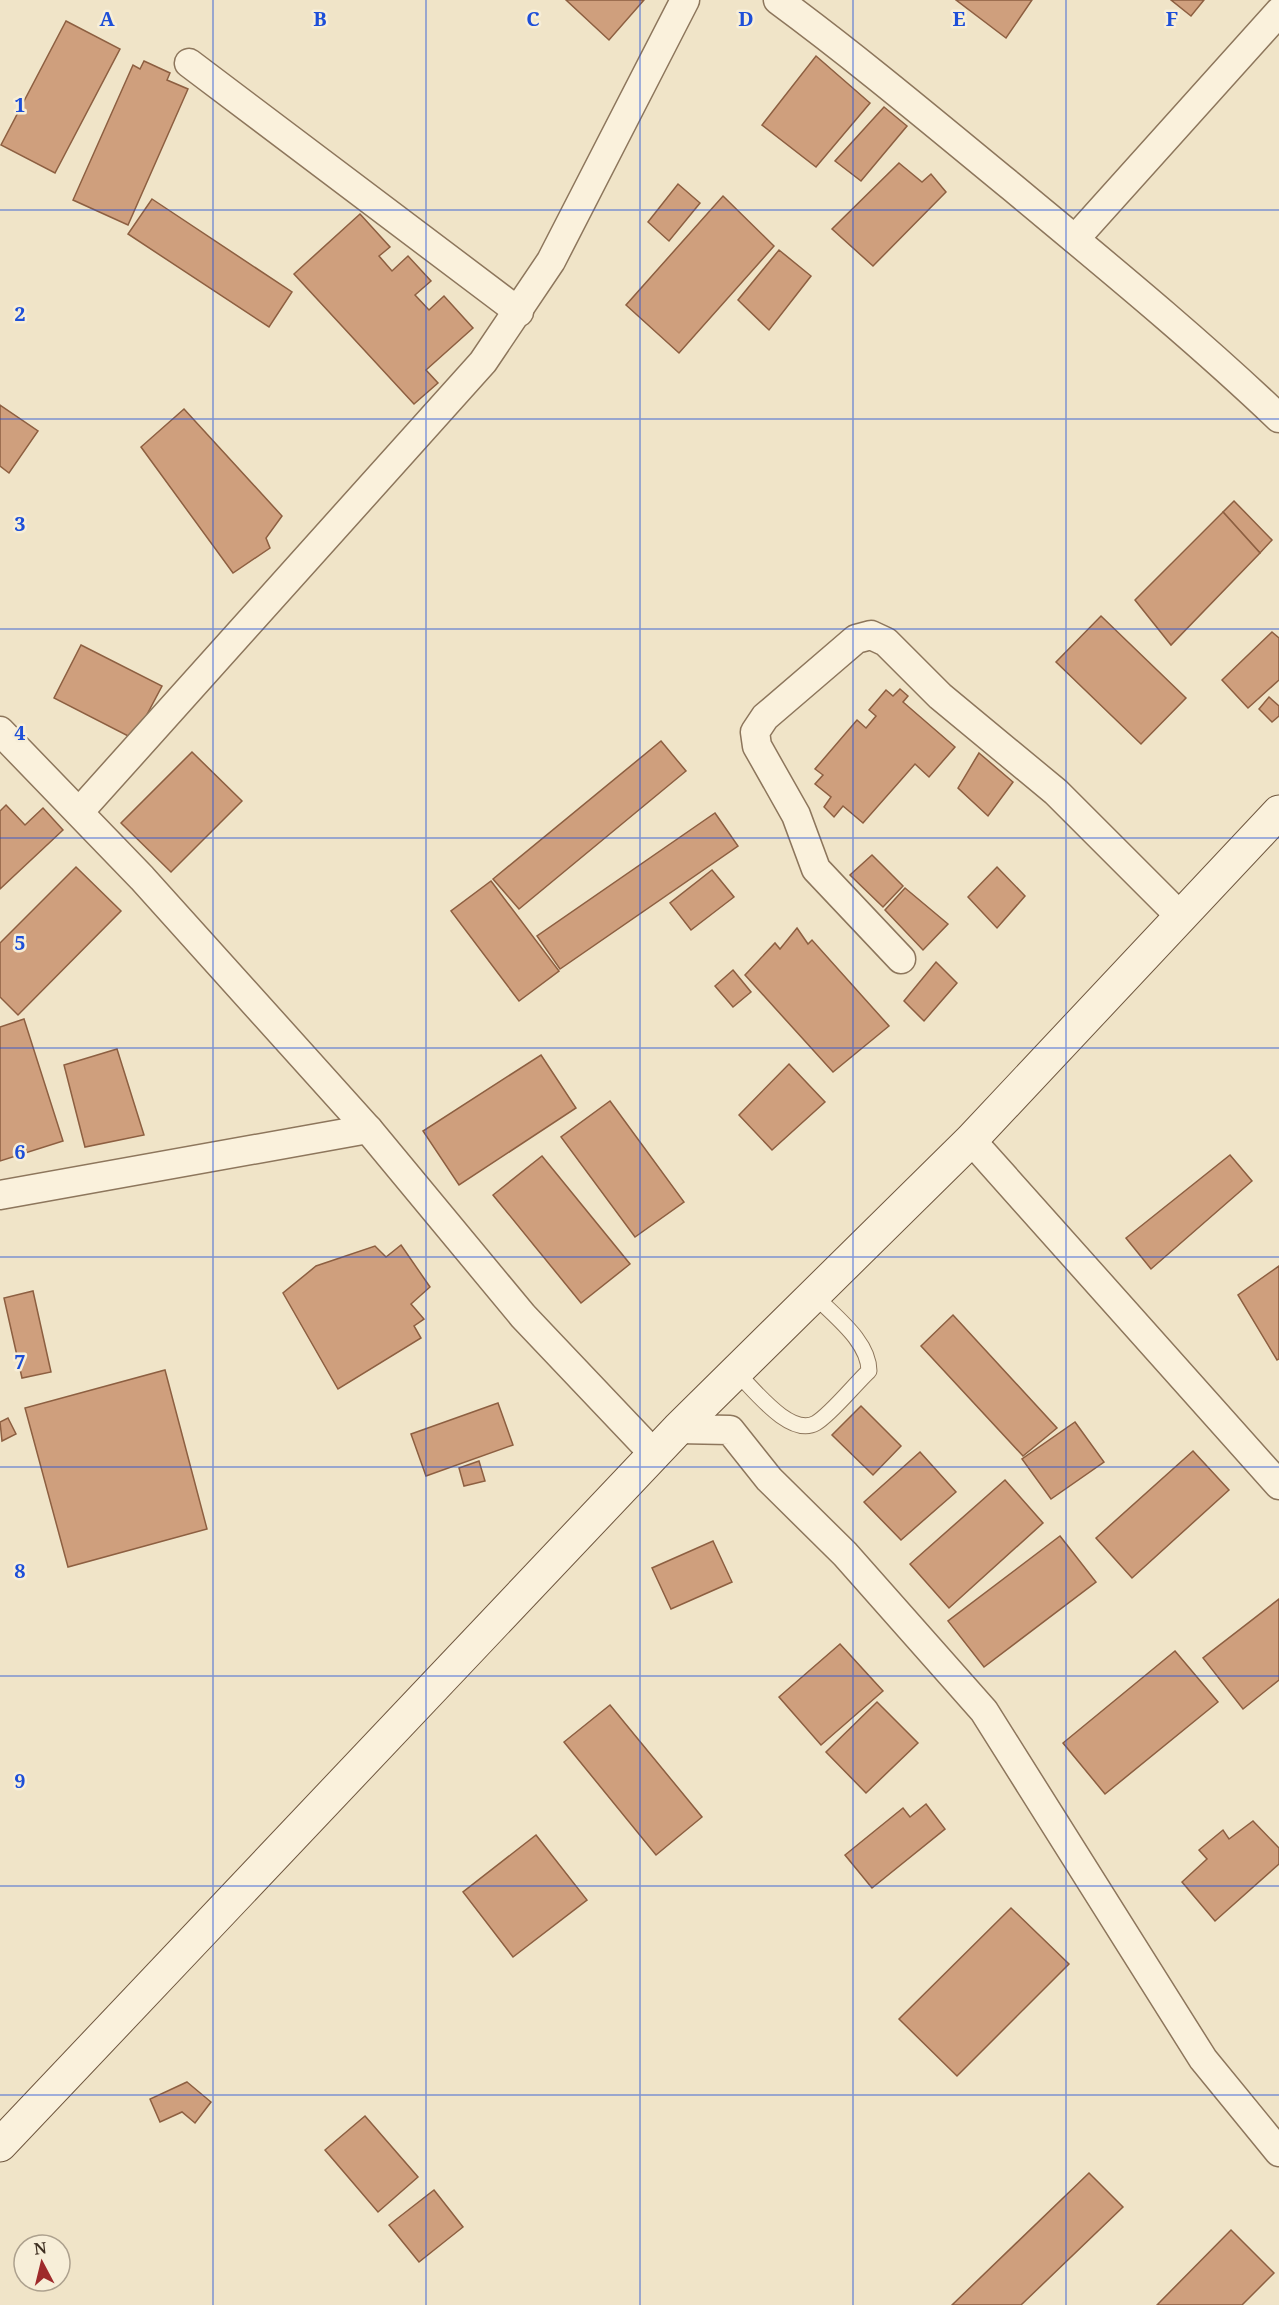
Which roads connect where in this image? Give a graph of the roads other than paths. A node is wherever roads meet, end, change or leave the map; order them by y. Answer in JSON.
{"nodes":[{"id":1,"x":685,"y":0,"type":"edge"},
{"id":2,"x":778,"y":0,"type":"edge"},
{"id":3,"x":1279,"y":12,"type":"edge"},
{"id":4,"x":189,"y":63,"type":"dead end"},
{"id":5,"x":1075,"y":239,"type":"junction"},
{"id":6,"x":519,"y":312,"type":"junction"},
{"id":7,"x":1279,"y":418,"type":"edge"},
{"id":8,"x":0,"y":731,"type":"edge"},
{"id":9,"x":80,"y":811,"type":"junction"},
{"id":10,"x":1279,"y":812,"type":"edge"},
{"id":11,"x":1181,"y":917,"type":"junction"},
{"id":12,"x":901,"y":959,"type":"dead end"},
{"id":13,"x":368,"y":1129,"type":"junction"},
{"id":14,"x":971,"y":1140,"type":"junction"},
{"id":15,"x":0,"y":1196,"type":"edge"},
{"id":16,"x":814,"y":1295,"type":"junction"},
{"id":17,"x":736,"y":1372,"type":"junction"},
{"id":18,"x":678,"y":1429,"type":"junction"},
{"id":19,"x":654,"y":1454,"type":"junction"},
{"id":20,"x":1279,"y":1485,"type":"edge"},
{"id":21,"x":0,"y":2145,"type":"edge"},
{"id":22,"x":1279,"y":2152,"type":"edge"}],
"edges":[{"from":1,"to":6,"type":"street"},
{"from":2,"to":5,"type":"street"},
{"from":3,"to":5,"type":"street"},
{"from":4,"to":6,"type":"street"},
{"from":5,"to":7,"type":"street"},
{"from":6,"to":9,"type":"street"},
{"from":8,"to":9,"type":"street"},
{"from":9,"to":13,"type":"street"},
{"from":10,"to":11,"type":"main road"},
{"from":11,"to":12,"type":"street"},
{"from":11,"to":14,"type":"main road"},
{"from":13,"to":15,"type":"street"},
{"from":13,"to":19,"type":"street"},
{"from":14,"to":16,"type":"main road"},
{"from":14,"to":20,"type":"street"},
{"from":16,"to":17,"type":"main road"},
{"from":16,"to":17,"type":"lane"},
{"from":17,"to":18,"type":"main road"},
{"from":18,"to":19,"type":"main road"},
{"from":18,"to":22,"type":"street"},
{"from":19,"to":21,"type":"main road"}]}
